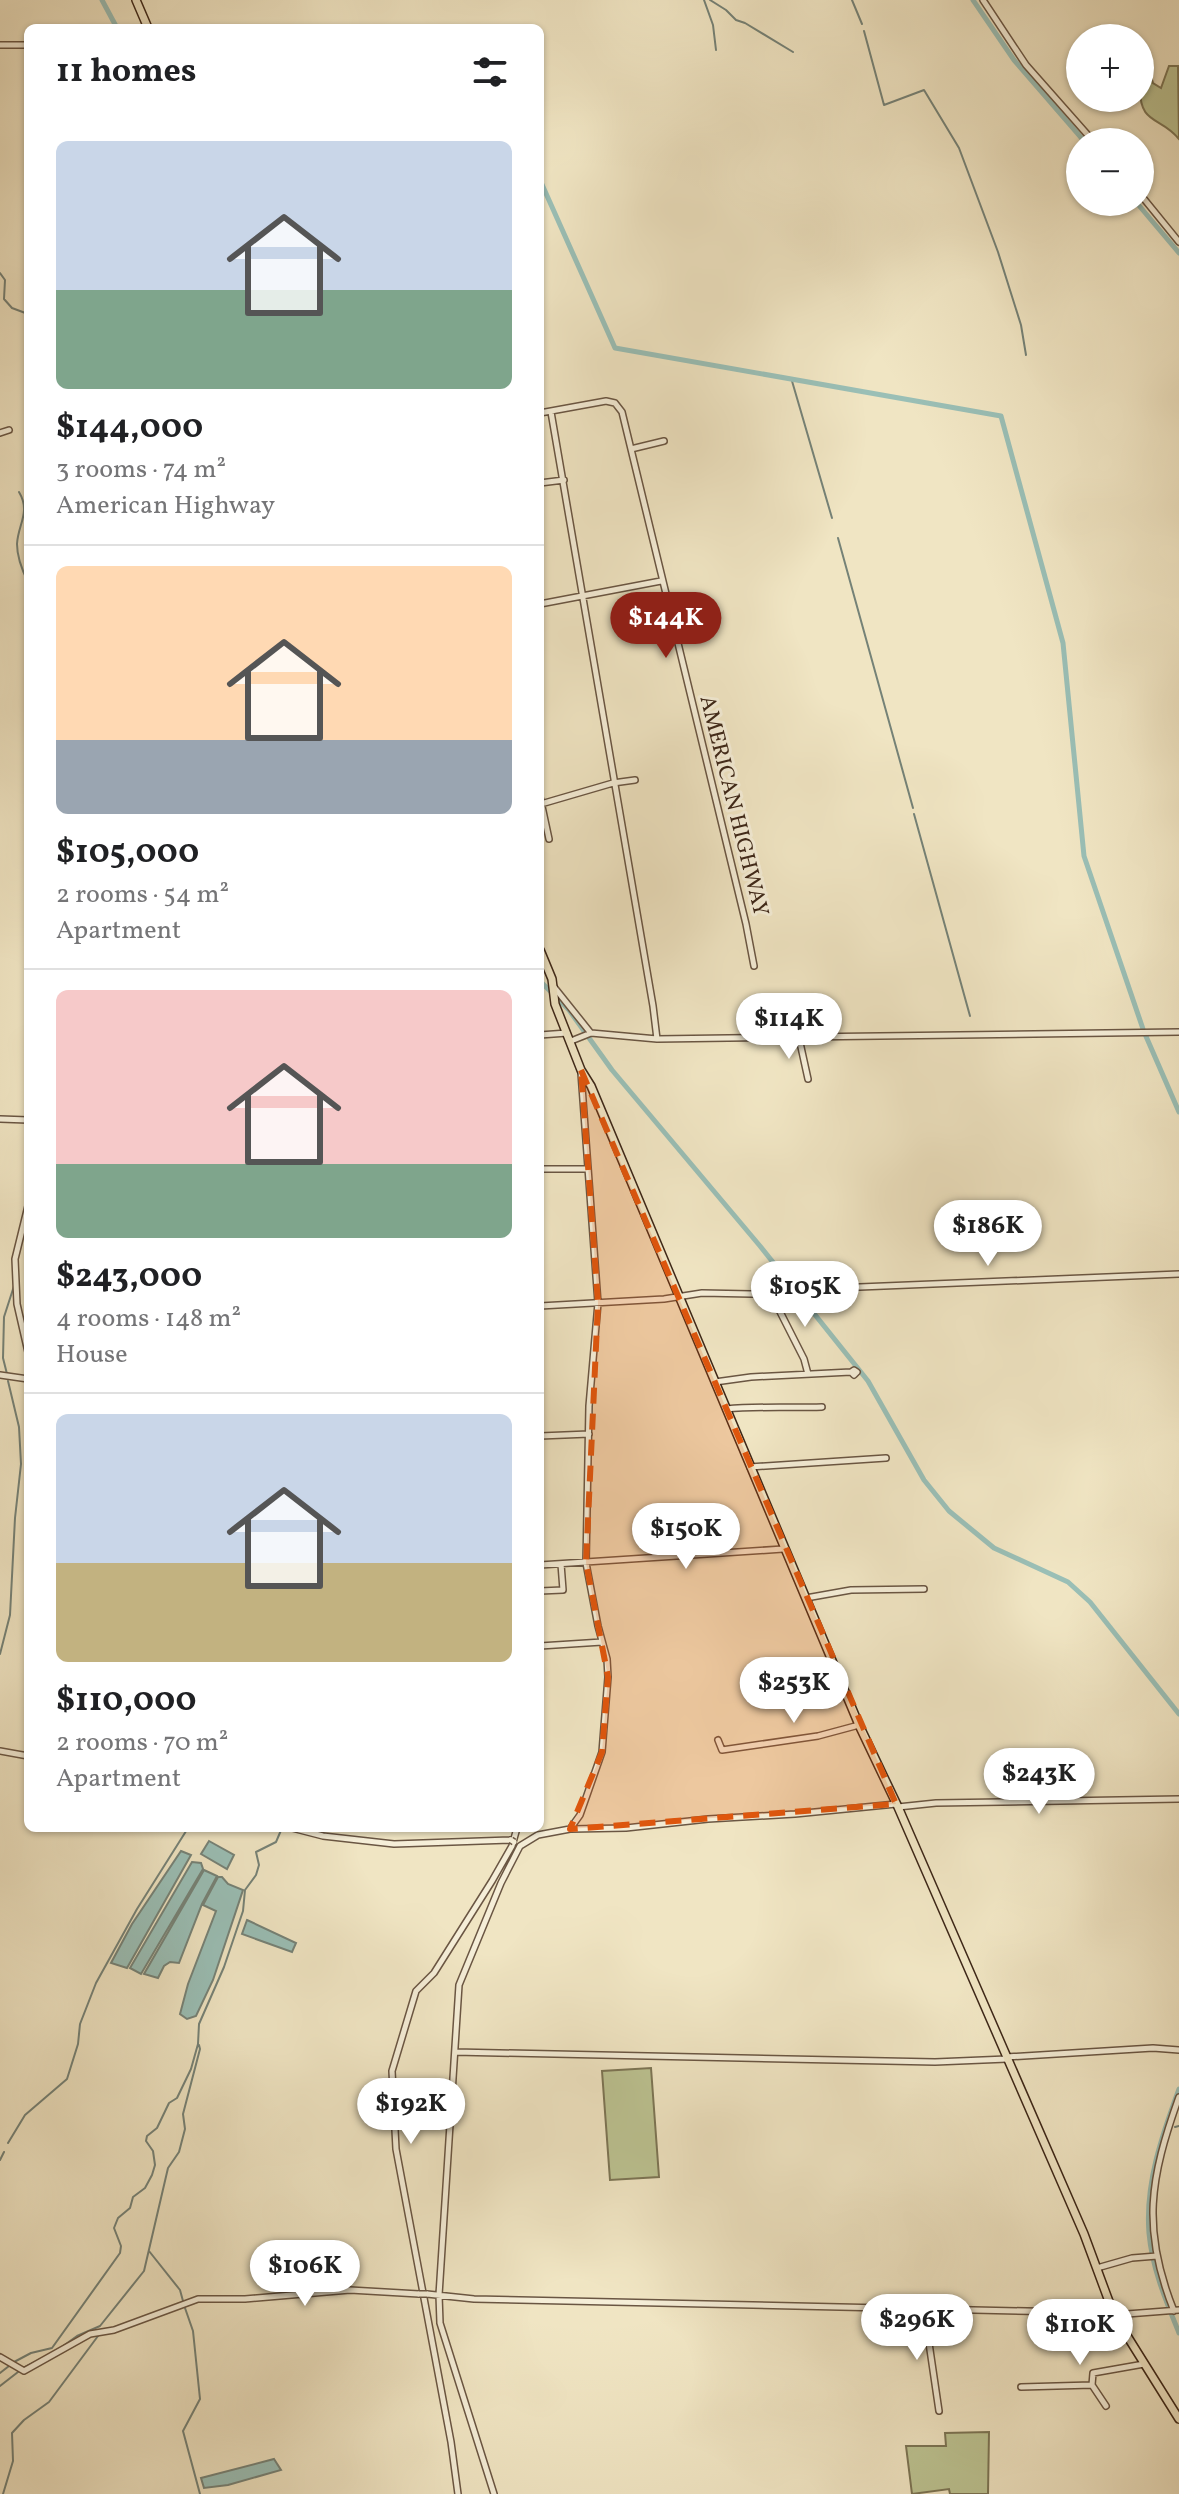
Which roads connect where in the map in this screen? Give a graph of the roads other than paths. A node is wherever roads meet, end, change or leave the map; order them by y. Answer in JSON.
{"nodes":[{"id":1,"x":136,"y":0,"type":"edge"},
{"id":2,"x":983,"y":0,"type":"edge"},
{"id":3,"x":146,"y":24,"type":"edge"},
{"id":4,"x":0,"y":45,"type":"edge"},
{"id":5,"x":24,"y":45,"type":"edge"},
{"id":6,"x":1082,"y":128,"type":"edge"},
{"id":7,"x":1154,"y":211,"type":"edge"},
{"id":8,"x":1179,"y":242,"type":"edge"},
{"id":9,"x":551,"y":412,"type":"junction"},
{"id":10,"x":544,"y":413,"type":"edge"},
{"id":11,"x":9,"y":430,"type":"dead end"},
{"id":12,"x":0,"y":433,"type":"edge"},
{"id":13,"x":664,"y":441,"type":"dead end"},
{"id":14,"x":631,"y":449,"type":"junction"},
{"id":15,"x":564,"y":480,"type":"junction"},
{"id":16,"x":544,"y":482,"type":"edge"},
{"id":17,"x":661,"y":581,"type":"junction"},
{"id":18,"x":583,"y":596,"type":"junction"},
{"id":19,"x":544,"y":603,"type":"edge"},
{"id":20,"x":635,"y":780,"type":"dead end"},
{"id":21,"x":613,"y":783,"type":"junction"},
{"id":22,"x":544,"y":800,"type":"edge"},
{"id":23,"x":544,"y":815,"type":"edge"},
{"id":24,"x":549,"y":839,"type":"dead end"},
{"id":25,"x":544,"y":961,"type":"edge"},
{"id":26,"x":754,"y":966,"type":"dead end"},
{"id":27,"x":554,"y":990,"type":"junction"},
{"id":28,"x":1179,"y":1032,"type":"edge"},
{"id":29,"x":590,"y":1033,"type":"junction"},
{"id":30,"x":544,"y":1035,"type":"edge"},
{"id":31,"x":570,"y":1037,"type":"junction"},
{"id":32,"x":799,"y":1038,"type":"junction"},
{"id":33,"x":657,"y":1039,"type":"junction"},
{"id":34,"x":581,"y":1070,"type":"junction"},
{"id":35,"x":808,"y":1079,"type":"dead end"},
{"id":36,"x":0,"y":1119,"type":"edge"},
{"id":37,"x":24,"y":1120,"type":"edge"},
{"id":38,"x":544,"y":1169,"type":"edge"},
{"id":39,"x":588,"y":1169,"type":"junction"},
{"id":40,"x":24,"y":1222,"type":"edge"},
{"id":41,"x":1179,"y":1274,"type":"edge"},
{"id":42,"x":771,"y":1294,"type":"junction"},
{"id":43,"x":678,"y":1297,"type":"junction"},
{"id":44,"x":598,"y":1303,"type":"junction"},
{"id":45,"x":544,"y":1306,"type":"edge"},
{"id":46,"x":24,"y":1335,"type":"edge"},
{"id":47,"x":851,"y":1372,"type":"dead end"},
{"id":48,"x":808,"y":1374,"type":"junction"},
{"id":49,"x":0,"y":1375,"type":"edge"},
{"id":50,"x":24,"y":1378,"type":"edge"},
{"id":51,"x":714,"y":1382,"type":"junction"},
{"id":52,"x":822,"y":1407,"type":"dead end"},
{"id":53,"x":725,"y":1409,"type":"junction"},
{"id":54,"x":589,"y":1434,"type":"junction"},
{"id":55,"x":544,"y":1436,"type":"edge"},
{"id":56,"x":886,"y":1458,"type":"dead end"},
{"id":57,"x":749,"y":1467,"type":"junction"},
{"id":58,"x":783,"y":1549,"type":"junction"},
{"id":59,"x":586,"y":1563,"type":"junction"},
{"id":60,"x":561,"y":1564,"type":"junction"},
{"id":61,"x":544,"y":1565,"type":"edge"},
{"id":62,"x":924,"y":1589,"type":"dead end"},
{"id":63,"x":544,"y":1591,"type":"edge"},
{"id":64,"x":805,"y":1598,"type":"junction"},
{"id":65,"x":602,"y":1642,"type":"junction"},
{"id":66,"x":544,"y":1646,"type":"edge"},
{"id":67,"x":859,"y":1725,"type":"junction"},
{"id":68,"x":718,"y":1740,"type":"dead end"},
{"id":69,"x":0,"y":1751,"type":"edge"},
{"id":70,"x":24,"y":1755,"type":"edge"},
{"id":71,"x":1179,"y":1799,"type":"edge"},
{"id":72,"x":897,"y":1806,"type":"junction"},
{"id":73,"x":570,"y":1829,"type":"junction"},
{"id":74,"x":308,"y":1832,"type":"edge"},
{"id":75,"x":516,"y":1832,"type":"edge"},
{"id":76,"x":515,"y":1843,"type":"junction"},
{"id":77,"x":1179,"y":2050,"type":"edge"},
{"id":78,"x":455,"y":2052,"type":"junction"},
{"id":79,"x":1007,"y":2058,"type":"junction"},
{"id":80,"x":1179,"y":2097,"type":"edge"},
{"id":81,"x":1154,"y":2256,"type":"junction"},
{"id":82,"x":1097,"y":2268,"type":"junction"},
{"id":83,"x":439,"y":2295,"type":"junction"},
{"id":84,"x":924,"y":2309,"type":"junction"},
{"id":85,"x":1176,"y":2310,"type":"edge"},
{"id":86,"x":1114,"y":2314,"type":"junction"},
{"id":87,"x":0,"y":2357,"type":"edge"},
{"id":88,"x":1144,"y":2364,"type":"junction"},
{"id":89,"x":1092,"y":2385,"type":"junction"},
{"id":90,"x":1021,"y":2387,"type":"dead end"},
{"id":91,"x":1106,"y":2406,"type":"dead end"},
{"id":92,"x":939,"y":2411,"type":"dead end"},
{"id":93,"x":1179,"y":2419,"type":"edge"},
{"id":94,"x":458,"y":2494,"type":"edge"},
{"id":95,"x":494,"y":2494,"type":"edge"}],
"edges":[{"from":1,"to":3,"type":"main road"},
{"from":2,"to":6,"type":"street"},
{"from":4,"to":5,"type":"street"},
{"from":7,"to":8,"type":"street"},
{"from":9,"to":10,"type":"street","name":"AMERICAN HIGHWAY"},
{"from":9,"to":14,"type":"street","name":"AMERICAN HIGHWAY"},
{"from":9,"to":15,"type":"street"},
{"from":11,"to":12,"type":"street"},
{"from":13,"to":14,"type":"street"},
{"from":14,"to":17,"type":"street","name":"AMERICAN HIGHWAY"},
{"from":15,"to":16,"type":"street"},
{"from":15,"to":18,"type":"street"},
{"from":17,"to":18,"type":"street"},
{"from":17,"to":26,"type":"street","name":"AMERICAN HIGHWAY"},
{"from":18,"to":19,"type":"street"},
{"from":18,"to":21,"type":"street"},
{"from":20,"to":21,"type":"street"},
{"from":21,"to":22,"type":"street"},
{"from":21,"to":33,"type":"street"},
{"from":23,"to":24,"type":"street"},
{"from":25,"to":27,"type":"main road"},
{"from":27,"to":29,"type":"street"},
{"from":27,"to":31,"type":"main road"},
{"from":28,"to":32,"type":"street"},
{"from":29,"to":31,"type":"street"},
{"from":29,"to":33,"type":"street"},
{"from":30,"to":31,"type":"street"},
{"from":31,"to":34,"type":"main road"},
{"from":32,"to":33,"type":"street"},
{"from":32,"to":35,"type":"street"},
{"from":34,"to":39,"type":"street"},
{"from":34,"to":43,"type":"main road"},
{"from":36,"to":37,"type":"street"},
{"from":38,"to":39,"type":"street"},
{"from":39,"to":44,"type":"street"},
{"from":40,"to":46,"type":"street"},
{"from":41,"to":42,"type":"street"},
{"from":42,"to":43,"type":"street"},
{"from":42,"to":48,"type":"street"},
{"from":43,"to":44,"type":"street"},
{"from":43,"to":51,"type":"main road"},
{"from":44,"to":45,"type":"street"},
{"from":44,"to":54,"type":"street"},
{"from":47,"to":48,"type":"street"},
{"from":48,"to":51,"type":"street"},
{"from":49,"to":50,"type":"street"},
{"from":51,"to":53,"type":"main road"},
{"from":52,"to":53,"type":"street"},
{"from":53,"to":57,"type":"main road"},
{"from":54,"to":55,"type":"street"},
{"from":54,"to":59,"type":"street"},
{"from":56,"to":57,"type":"street"},
{"from":57,"to":58,"type":"main road"},
{"from":58,"to":59,"type":"street"},
{"from":58,"to":64,"type":"main road"},
{"from":59,"to":60,"type":"street"},
{"from":59,"to":65,"type":"street"},
{"from":60,"to":61,"type":"street"},
{"from":60,"to":63,"type":"street"},
{"from":62,"to":64,"type":"street"},
{"from":64,"to":67,"type":"main road"},
{"from":65,"to":66,"type":"street"},
{"from":65,"to":73,"type":"street"},
{"from":67,"to":68,"type":"street"},
{"from":67,"to":72,"type":"main road"},
{"from":69,"to":70,"type":"street"},
{"from":71,"to":72,"type":"street"},
{"from":72,"to":73,"type":"street"},
{"from":72,"to":79,"type":"main road"},
{"from":73,"to":76,"type":"street"},
{"from":74,"to":76,"type":"street"},
{"from":75,"to":94,"type":"street"},
{"from":76,"to":78,"type":"street"},
{"from":77,"to":79,"type":"street"},
{"from":78,"to":79,"type":"street"},
{"from":78,"to":83,"type":"street"},
{"from":79,"to":82,"type":"main road"},
{"from":80,"to":81,"type":"street"},
{"from":81,"to":82,"type":"street"},
{"from":81,"to":85,"type":"street"},
{"from":82,"to":86,"type":"main road"},
{"from":83,"to":84,"type":"street"},
{"from":83,"to":87,"type":"street","bridge":true},
{"from":83,"to":95,"type":"street"},
{"from":84,"to":86,"type":"street"},
{"from":84,"to":92,"type":"street"},
{"from":85,"to":86,"type":"street"},
{"from":86,"to":88,"type":"main road"},
{"from":88,"to":89,"type":"street"},
{"from":88,"to":93,"type":"main road"},
{"from":89,"to":90,"type":"street"},
{"from":89,"to":91,"type":"street"}]}
